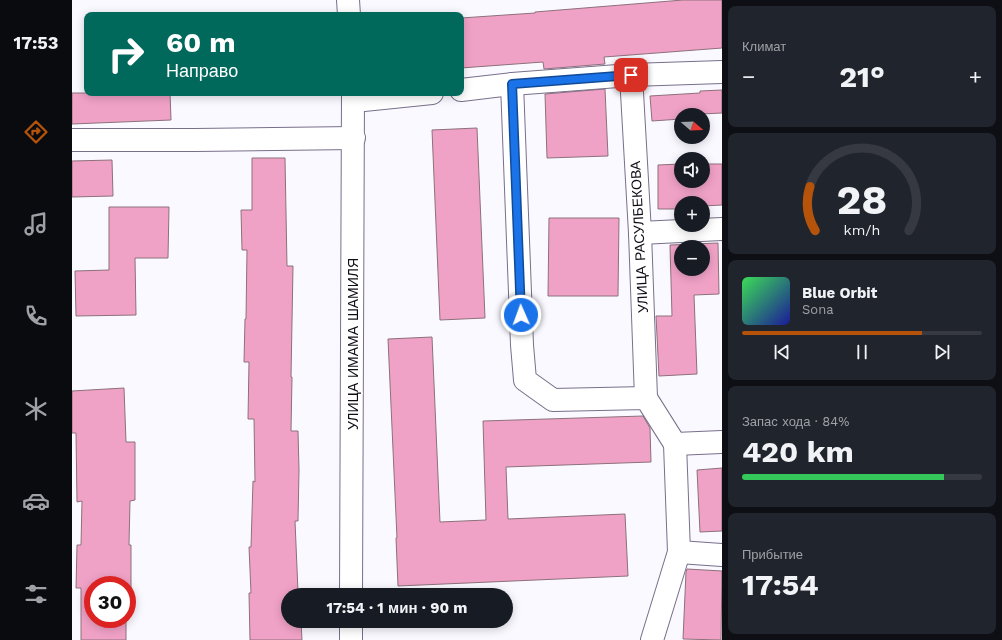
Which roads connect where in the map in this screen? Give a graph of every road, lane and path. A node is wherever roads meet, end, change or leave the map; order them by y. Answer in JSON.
{"nodes":[{"id":1,"x":348,"y":0,"type":"edge"},
{"id":2,"x":349,"y":12,"type":"edge"},
{"id":3,"x":722,"y":72,"type":"edge"},
{"id":4,"x":631,"y":75,"type":"junction"},
{"id":5,"x":512,"y":84,"type":"junction"},
{"id":6,"x":464,"y":90,"type":"edge"},
{"id":7,"x":374,"y":96,"type":"edge"},
{"id":8,"x":354,"y":97,"type":"edge"},
{"id":9,"x":354,"y":138,"type":"junction"},
{"id":10,"x":72,"y":140,"type":"edge"},
{"id":11,"x":722,"y":229,"type":"edge"},
{"id":12,"x":640,"y":233,"type":"junction"},
{"id":13,"x":646,"y":398,"type":"junction"},
{"id":14,"x":722,"y":442,"type":"edge"},
{"id":15,"x":674,"y":444,"type":"junction"},
{"id":16,"x":679,"y":552,"type":"junction"},
{"id":17,"x":722,"y":555,"type":"edge"},
{"id":18,"x":351,"y":588,"type":"edge"},
{"id":19,"x":351,"y":628,"type":"edge"},
{"id":20,"x":351,"y":640,"type":"edge"},
{"id":21,"x":652,"y":640,"type":"edge"}],
"edges":[{"from":1,"to":2,"type":"street"},
{"from":3,"to":4,"type":"street"},
{"from":4,"to":5,"type":"street"},
{"from":4,"to":12,"type":"street","name":"УЛИЦА РАСУЛБЕКОВА"},
{"from":5,"to":6,"type":"street"},
{"from":5,"to":13,"type":"street"},
{"from":7,"to":8,"type":"street"},
{"from":8,"to":9,"type":"street","name":"УЛИЦА ИМАМА ШАМИЛЯ"},
{"from":9,"to":10,"type":"street"},
{"from":9,"to":18,"type":"street","name":"УЛИЦА ИМАМА ШАМИЛЯ"},
{"from":11,"to":12,"type":"street"},
{"from":12,"to":13,"type":"street","name":"УЛИЦА РАСУЛБЕКОВА"},
{"from":13,"to":15,"type":"street","name":"УЛИЦА РАСУЛБЕКОВА"},
{"from":14,"to":15,"type":"street"},
{"from":15,"to":16,"type":"street","name":"УЛИЦА РАСУЛБЕКОВА"},
{"from":16,"to":17,"type":"street"},
{"from":16,"to":21,"type":"street","name":"УЛИЦА РАСУЛБЕКОВА"},
{"from":19,"to":20,"type":"street"}]}
